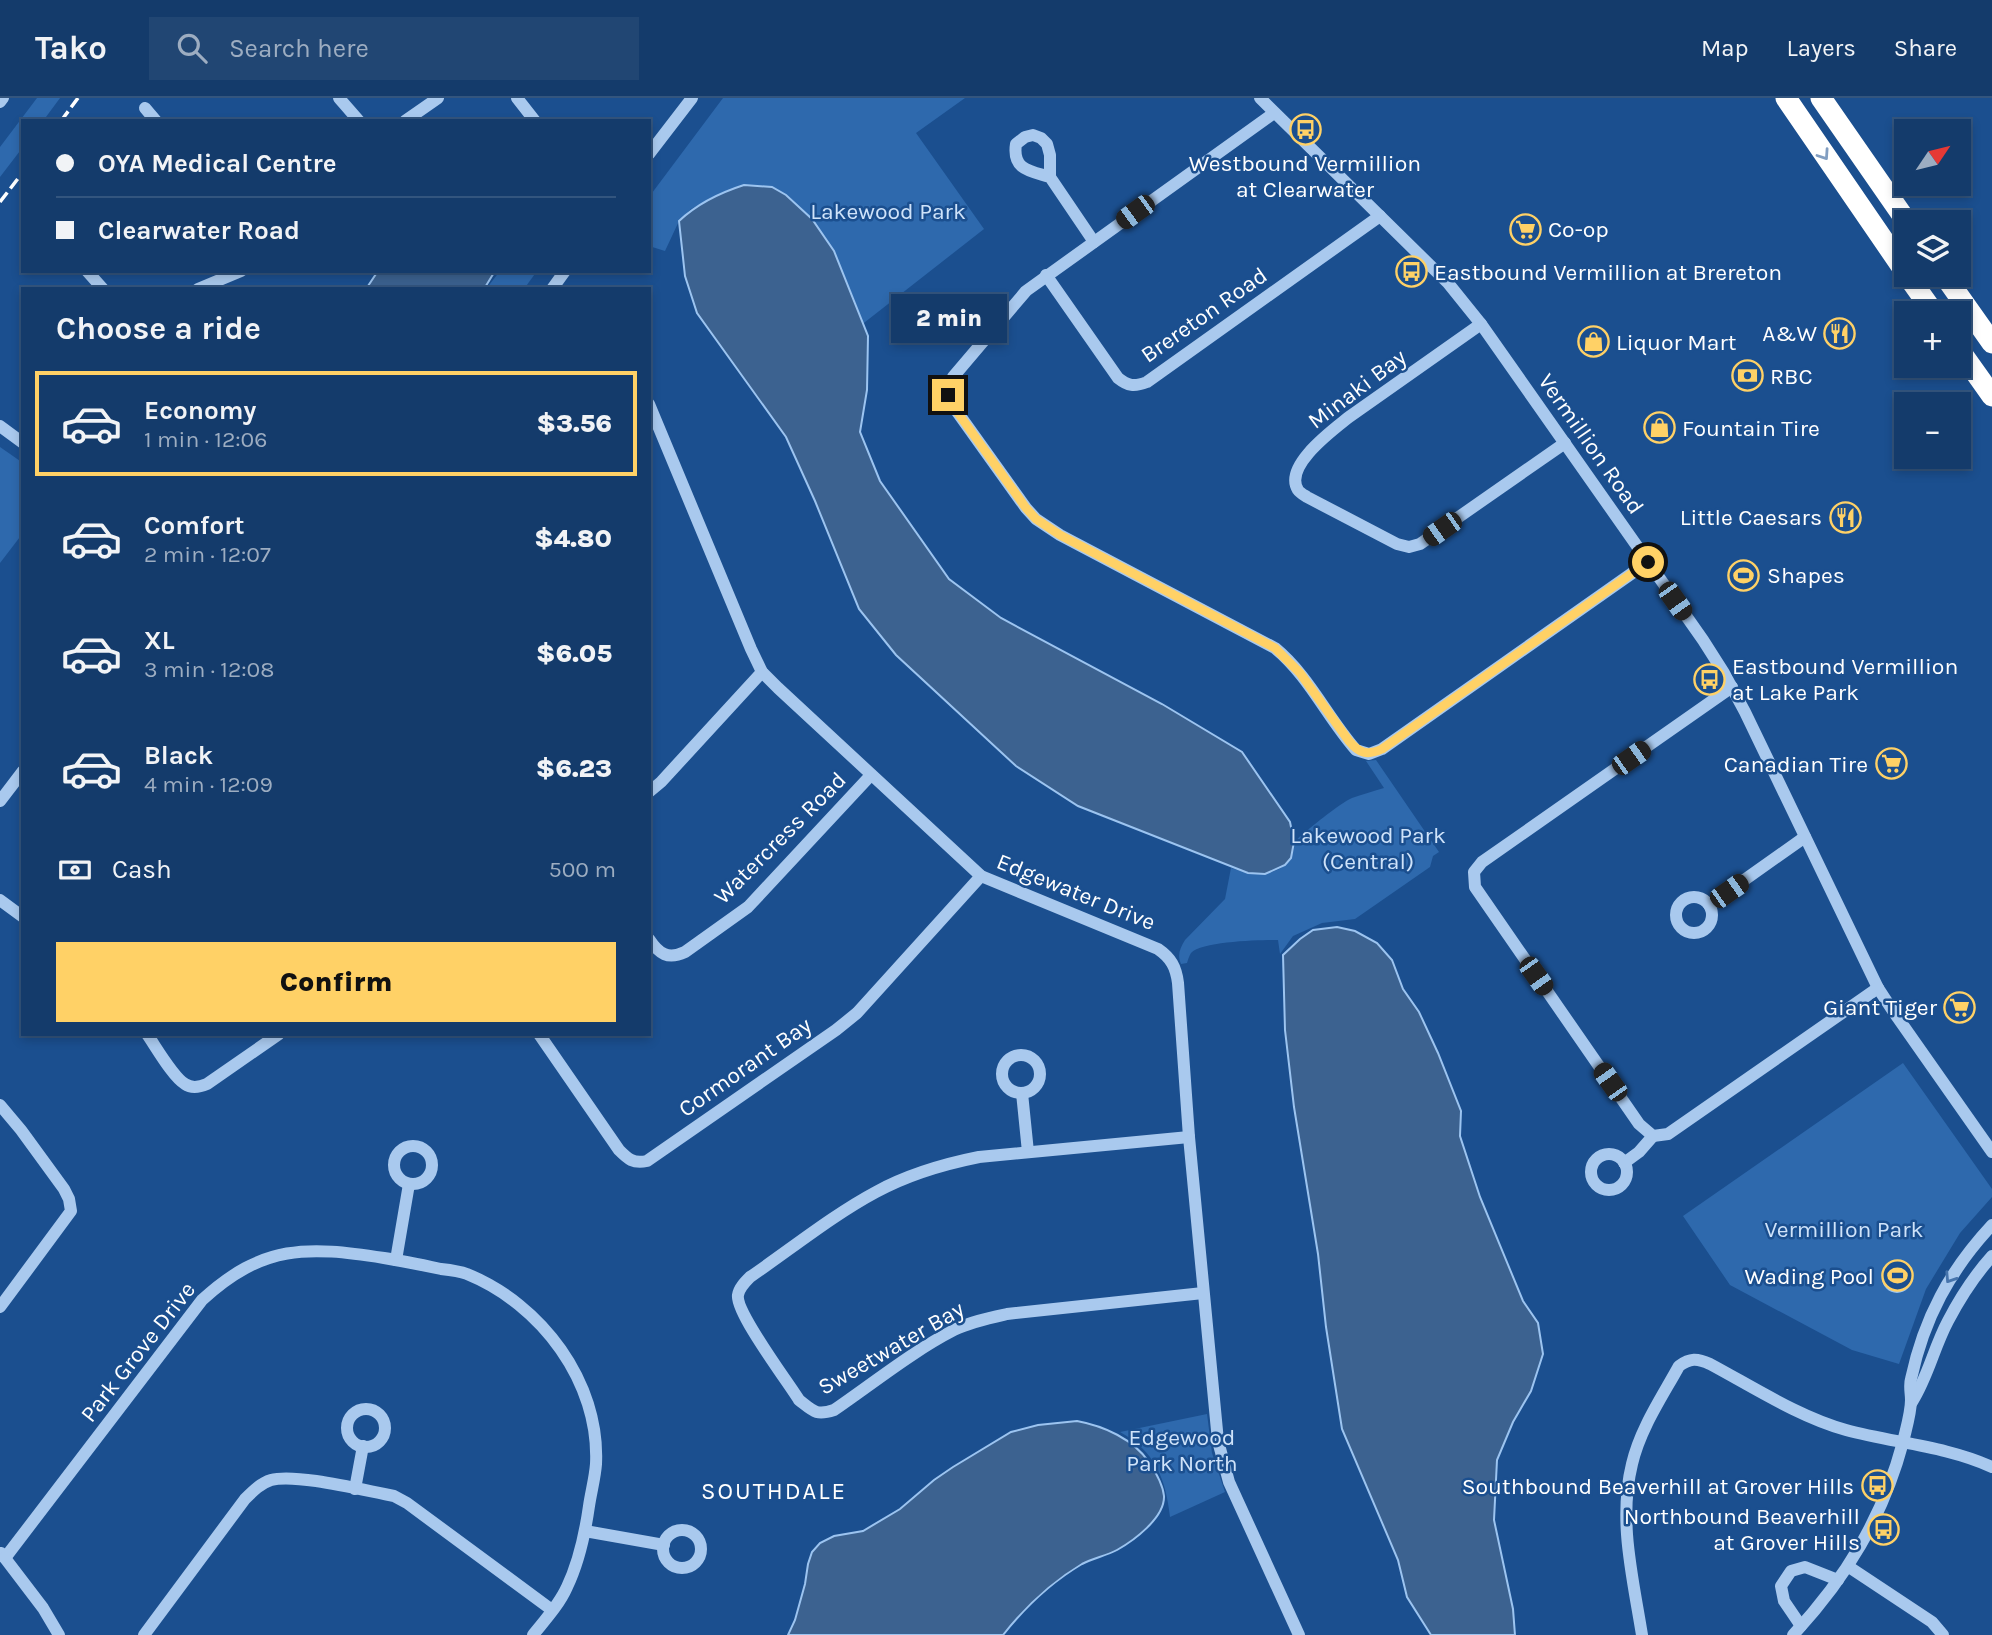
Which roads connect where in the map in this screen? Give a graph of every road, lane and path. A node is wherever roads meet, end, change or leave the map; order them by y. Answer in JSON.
{"nodes":[{"id":1,"x":339,"y":98,"type":"edge"},
{"id":2,"x":438,"y":98,"type":"edge"},
{"id":3,"x":517,"y":98,"type":"edge"},
{"id":4,"x":692,"y":98,"type":"edge"},
{"id":5,"x":1260,"y":98,"type":"edge"},
{"id":6,"x":1786,"y":98,"type":"edge"},
{"id":7,"x":1821,"y":98,"type":"edge"},
{"id":8,"x":145,"y":108,"type":"dead end"},
{"id":9,"x":1274,"y":113,"type":"junction"},
{"id":10,"x":154,"y":119,"type":"edge"},
{"id":11,"x":357,"y":119,"type":"edge"},
{"id":12,"x":408,"y":119,"type":"edge"},
{"id":13,"x":534,"y":119,"type":"edge"},
{"id":14,"x":651,"y":151,"type":"edge"},
{"id":15,"x":1050,"y":177,"type":"dead end"},
{"id":16,"x":1899,"y":210,"type":"edge"},
{"id":17,"x":1380,"y":216,"type":"junction"},
{"id":18,"x":1094,"y":242,"type":"junction"},
{"id":19,"x":1894,"y":256,"type":"edge"},
{"id":20,"x":89,"y":273,"type":"edge"},
{"id":21,"x":236,"y":273,"type":"edge"},
{"id":22,"x":1046,"y":275,"type":"junction"},
{"id":23,"x":101,"y":287,"type":"edge"},
{"id":24,"x":203,"y":287,"type":"edge"},
{"id":25,"x":1952,"y":287,"type":"edge"},
{"id":26,"x":1481,"y":324,"type":"junction"},
{"id":27,"x":1992,"y":343,"type":"edge"},
{"id":28,"x":1971,"y":366,"type":"edge"},
{"id":29,"x":1992,"y":396,"type":"edge"},
{"id":30,"x":651,"y":409,"type":"edge"},
{"id":31,"x":0,"y":426,"type":"edge"},
{"id":32,"x":21,"y":442,"type":"edge"},
{"id":33,"x":1565,"y":443,"type":"junction"},
{"id":34,"x":1648,"y":562,"type":"junction"},
{"id":35,"x":762,"y":672,"type":"junction"},
{"id":36,"x":1732,"y":687,"type":"junction"},
{"id":37,"x":21,"y":774,"type":"edge"},
{"id":38,"x":871,"y":775,"type":"junction"},
{"id":39,"x":651,"y":790,"type":"edge"},
{"id":40,"x":0,"y":802,"type":"edge"},
{"id":41,"x":1805,"y":837,"type":"junction"},
{"id":42,"x":981,"y":876,"type":"junction"},
{"id":43,"x":0,"y":900,"type":"edge"},
{"id":44,"x":1709,"y":905,"type":"dead end"},
{"id":45,"x":21,"y":916,"type":"edge"},
{"id":46,"x":651,"y":942,"type":"edge"},
{"id":47,"x":1878,"y":988,"type":"junction"},
{"id":48,"x":148,"y":1036,"type":"edge"},
{"id":49,"x":276,"y":1036,"type":"edge"},
{"id":50,"x":540,"y":1036,"type":"edge"},
{"id":51,"x":1022,"y":1093,"type":"dead end"},
{"id":52,"x":0,"y":1105,"type":"edge"},
{"id":53,"x":1653,"y":1136,"type":"junction"},
{"id":54,"x":1189,"y":1137,"type":"junction"},
{"id":55,"x":1028,"y":1152,"type":"junction"},
{"id":56,"x":1992,"y":1152,"type":"edge"},
{"id":57,"x":1625,"y":1163,"type":"dead end"},
{"id":58,"x":410,"y":1184,"type":"dead end"},
{"id":59,"x":1992,"y":1225,"type":"edge"},
{"id":60,"x":1992,"y":1256,"type":"edge"},
{"id":61,"x":396,"y":1259,"type":"junction"},
{"id":62,"x":1203,"y":1293,"type":"junction"},
{"id":63,"x":0,"y":1307,"type":"edge"},
{"id":64,"x":1911,"y":1402,"type":"junction"},
{"id":65,"x":1903,"y":1442,"type":"junction"},
{"id":66,"x":363,"y":1446,"type":"dead end"},
{"id":67,"x":1992,"y":1467,"type":"edge"},
{"id":68,"x":355,"y":1489,"type":"junction"},
{"id":69,"x":586,"y":1531,"type":"junction"},
{"id":70,"x":664,"y":1545,"type":"dead end"},
{"id":71,"x":3,"y":1555,"type":"edge"},
{"id":72,"x":1849,"y":1567,"type":"junction"},
{"id":73,"x":1838,"y":1580,"type":"junction"},
{"id":74,"x":552,"y":1610,"type":"junction"},
{"id":75,"x":1797,"y":1630,"type":"edge"},
{"id":76,"x":60,"y":1635,"type":"edge"},
{"id":77,"x":144,"y":1635,"type":"edge"},
{"id":78,"x":533,"y":1635,"type":"edge"},
{"id":79,"x":1299,"y":1635,"type":"edge"},
{"id":80,"x":1642,"y":1635,"type":"edge"},
{"id":81,"x":1942,"y":1635,"type":"edge"}],
"edges":[{"from":1,"to":11,"type":"street"},
{"from":2,"to":12,"type":"street"},
{"from":3,"to":13,"type":"street"},
{"from":4,"to":14,"type":"street"},
{"from":5,"to":9,"type":"street","name":"Vermillion Road"},
{"from":6,"to":19,"type":"highway","one_way":true},
{"from":7,"to":16,"type":"highway"},
{"from":8,"to":10,"type":"street"},
{"from":9,"to":17,"type":"street","name":"Vermillion Road"},
{"from":9,"to":18,"type":"street"},
{"from":15,"to":18,"type":"street"},
{"from":17,"to":22,"type":"street","name":"Brereton Road"},
{"from":17,"to":26,"type":"street","name":"Vermillion Road"},
{"from":18,"to":22,"type":"street"},
{"from":20,"to":23,"type":"street"},
{"from":21,"to":24,"type":"street"},
{"from":22,"to":34,"type":"street"},
{"from":25,"to":27,"type":"highway"},
{"from":26,"to":33,"type":"street","name":"Vermillion Road"},
{"from":26,"to":33,"type":"street","name":"Minaki Bay"},
{"from":28,"to":29,"type":"highway"},
{"from":30,"to":35,"type":"street","name":"Edgewater Drive"},
{"from":31,"to":32,"type":"street"},
{"from":33,"to":34,"type":"street","name":"Vermillion Road"},
{"from":34,"to":36,"type":"street","name":"Vermillion Road"},
{"from":35,"to":38,"type":"street","name":"Edgewater Drive"},
{"from":35,"to":39,"type":"street"},
{"from":36,"to":41,"type":"street","name":"Vermillion Road"},
{"from":36,"to":53,"type":"street"},
{"from":37,"to":40,"type":"street"},
{"from":38,"to":42,"type":"street","name":"Edgewater Drive"},
{"from":38,"to":46,"type":"street","name":"Watercress Road"},
{"from":41,"to":44,"type":"street"},
{"from":41,"to":47,"type":"street","name":"Vermillion Road"},
{"from":42,"to":50,"type":"street","name":"Cormorant Bay"},
{"from":42,"to":54,"type":"street","name":"Edgewater Drive"},
{"from":43,"to":45,"type":"street"},
{"from":47,"to":53,"type":"street"},
{"from":47,"to":56,"type":"street","name":"Vermillion Road"},
{"from":48,"to":49,"type":"street"},
{"from":51,"to":55,"type":"street"},
{"from":52,"to":63,"type":"street"},
{"from":53,"to":57,"type":"street"},
{"from":54,"to":55,"type":"street","name":"Sweetwater Bay"},
{"from":54,"to":62,"type":"street","name":"Edgewater Drive"},
{"from":55,"to":62,"type":"street","name":"Sweetwater Bay"},
{"from":58,"to":61,"type":"street"},
{"from":59,"to":64,"type":"street","one_way":true},
{"from":60,"to":64,"type":"street"},
{"from":61,"to":69,"type":"street","name":"Park Grove Drive"},
{"from":61,"to":71,"type":"street","name":"Park Grove Drive"},
{"from":62,"to":79,"type":"street","name":"Edgewater Drive"},
{"from":64,"to":65,"type":"street"},
{"from":65,"to":67,"type":"street"},
{"from":65,"to":72,"type":"street"},
{"from":65,"to":80,"type":"street"},
{"from":66,"to":68,"type":"street"},
{"from":68,"to":74,"type":"street"},
{"from":68,"to":77,"type":"street"},
{"from":69,"to":70,"type":"street"},
{"from":69,"to":74,"type":"street","name":"Park Grove Drive"},
{"from":71,"to":76,"type":"street"},
{"from":72,"to":73,"type":"street"},
{"from":72,"to":81,"type":"street"},
{"from":73,"to":75,"type":"street"},
{"from":73,"to":75,"type":"street"},
{"from":74,"to":78,"type":"street","name":"Park Grove Drive"}]}
